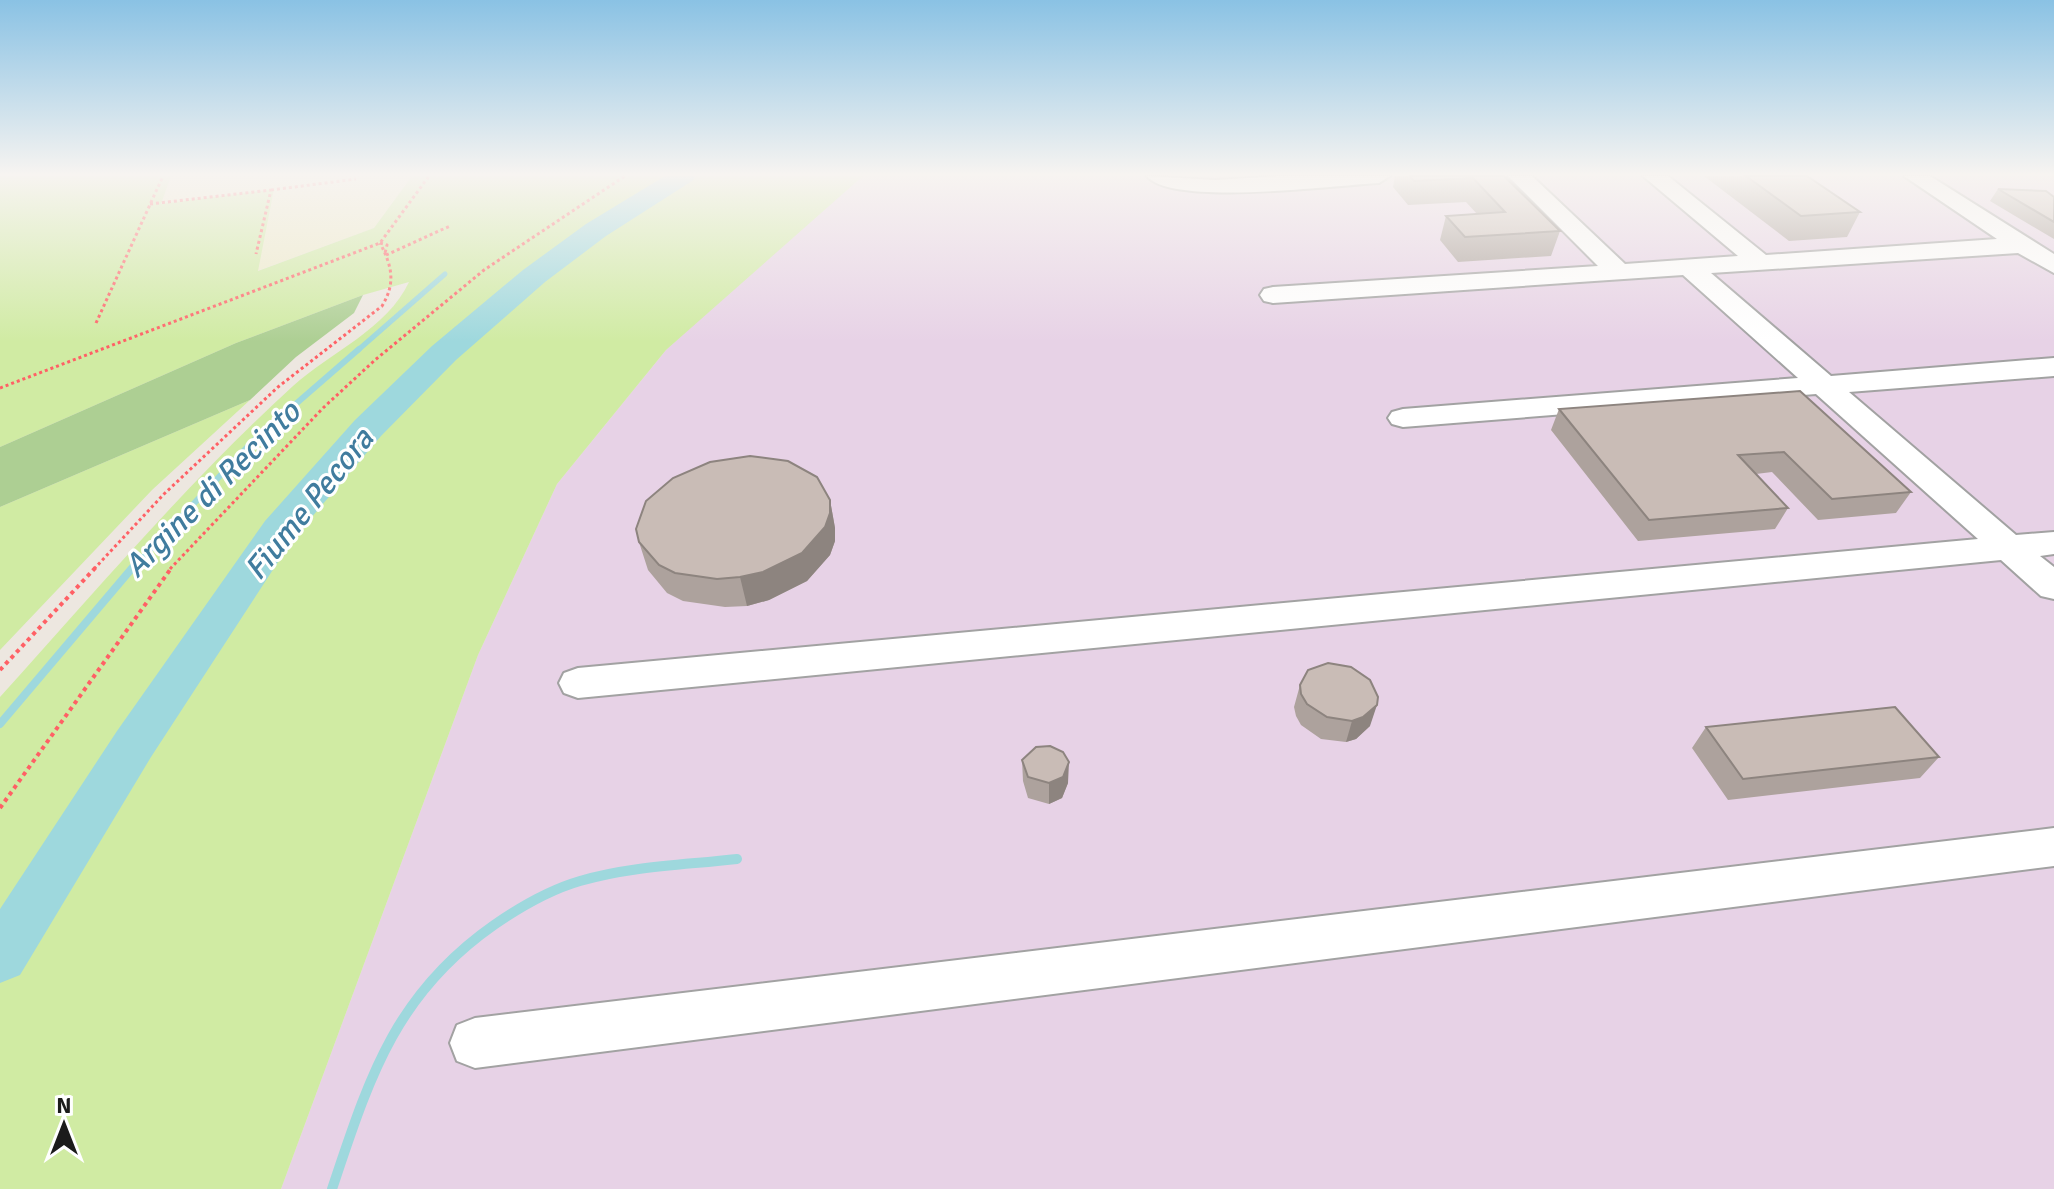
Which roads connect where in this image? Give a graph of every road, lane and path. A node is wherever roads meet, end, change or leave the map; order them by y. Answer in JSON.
{"nodes":[{"id":1,"x":138,"y":231,"type":"edge"},
{"id":2,"x":261,"y":231,"type":"edge"},
{"id":3,"x":388,"y":231,"type":"edge"},
{"id":4,"x":437,"y":231,"type":"edge"},
{"id":5,"x":542,"y":231,"type":"edge"},
{"id":6,"x":1577,"y":231,"type":"edge"},
{"id":7,"x":1722,"y":231,"type":"edge"},
{"id":8,"x":2002,"y":231,"type":"edge"},
{"id":9,"x":380,"y":243,"type":"junction"},
{"id":10,"x":2023,"y":245,"type":"junction"},
{"id":11,"x":256,"y":254,"type":"dead end"},
{"id":12,"x":385,"y":254,"type":"junction"},
{"id":13,"x":1760,"y":262,"type":"junction"},
{"id":14,"x":2054,"y":265,"type":"edge"},
{"id":15,"x":1689,"y":267,"type":"junction"},
{"id":16,"x":1619,"y":272,"type":"junction"},
{"id":17,"x":1273,"y":295,"type":"dead end"},
{"id":18,"x":96,"y":323,"type":"dead end"},
{"id":19,"x":2054,"y":367,"type":"edge"},
{"id":20,"x":1823,"y":385,"type":"junction"},
{"id":21,"x":0,"y":388,"type":"edge"},
{"id":22,"x":1403,"y":418,"type":"dead end"},
{"id":23,"x":2054,"y":543,"type":"edge"},
{"id":24,"x":2009,"y":547,"type":"junction"},
{"id":25,"x":2054,"y":587,"type":"edge"},
{"id":26,"x":0,"y":670,"type":"edge"},
{"id":27,"x":578,"y":683,"type":"dead end"},
{"id":28,"x":0,"y":808,"type":"edge"},
{"id":29,"x":2054,"y":847,"type":"edge"},
{"id":30,"x":475,"y":1043,"type":"dead end"}],
"edges":[{"from":1,"to":18,"type":"path"},
{"from":2,"to":11,"type":"path"},
{"from":3,"to":9,"type":"path"},
{"from":4,"to":12,"type":"path"},
{"from":5,"to":28,"type":"path"},
{"from":6,"to":16,"type":"lane"},
{"from":7,"to":13,"type":"lane"},
{"from":8,"to":10,"type":"lane"},
{"from":9,"to":12,"type":"path"},
{"from":9,"to":21,"type":"path"},
{"from":10,"to":13,"type":"lane"},
{"from":10,"to":14,"type":"lane"},
{"from":12,"to":26,"type":"path"},
{"from":13,"to":15,"type":"lane"},
{"from":15,"to":16,"type":"lane"},
{"from":15,"to":20,"type":"lane"},
{"from":16,"to":17,"type":"lane"},
{"from":19,"to":20,"type":"lane"},
{"from":20,"to":22,"type":"lane"},
{"from":20,"to":24,"type":"lane"},
{"from":23,"to":24,"type":"lane"},
{"from":24,"to":25,"type":"lane"},
{"from":24,"to":27,"type":"lane"},
{"from":29,"to":30,"type":"lane"}]}
